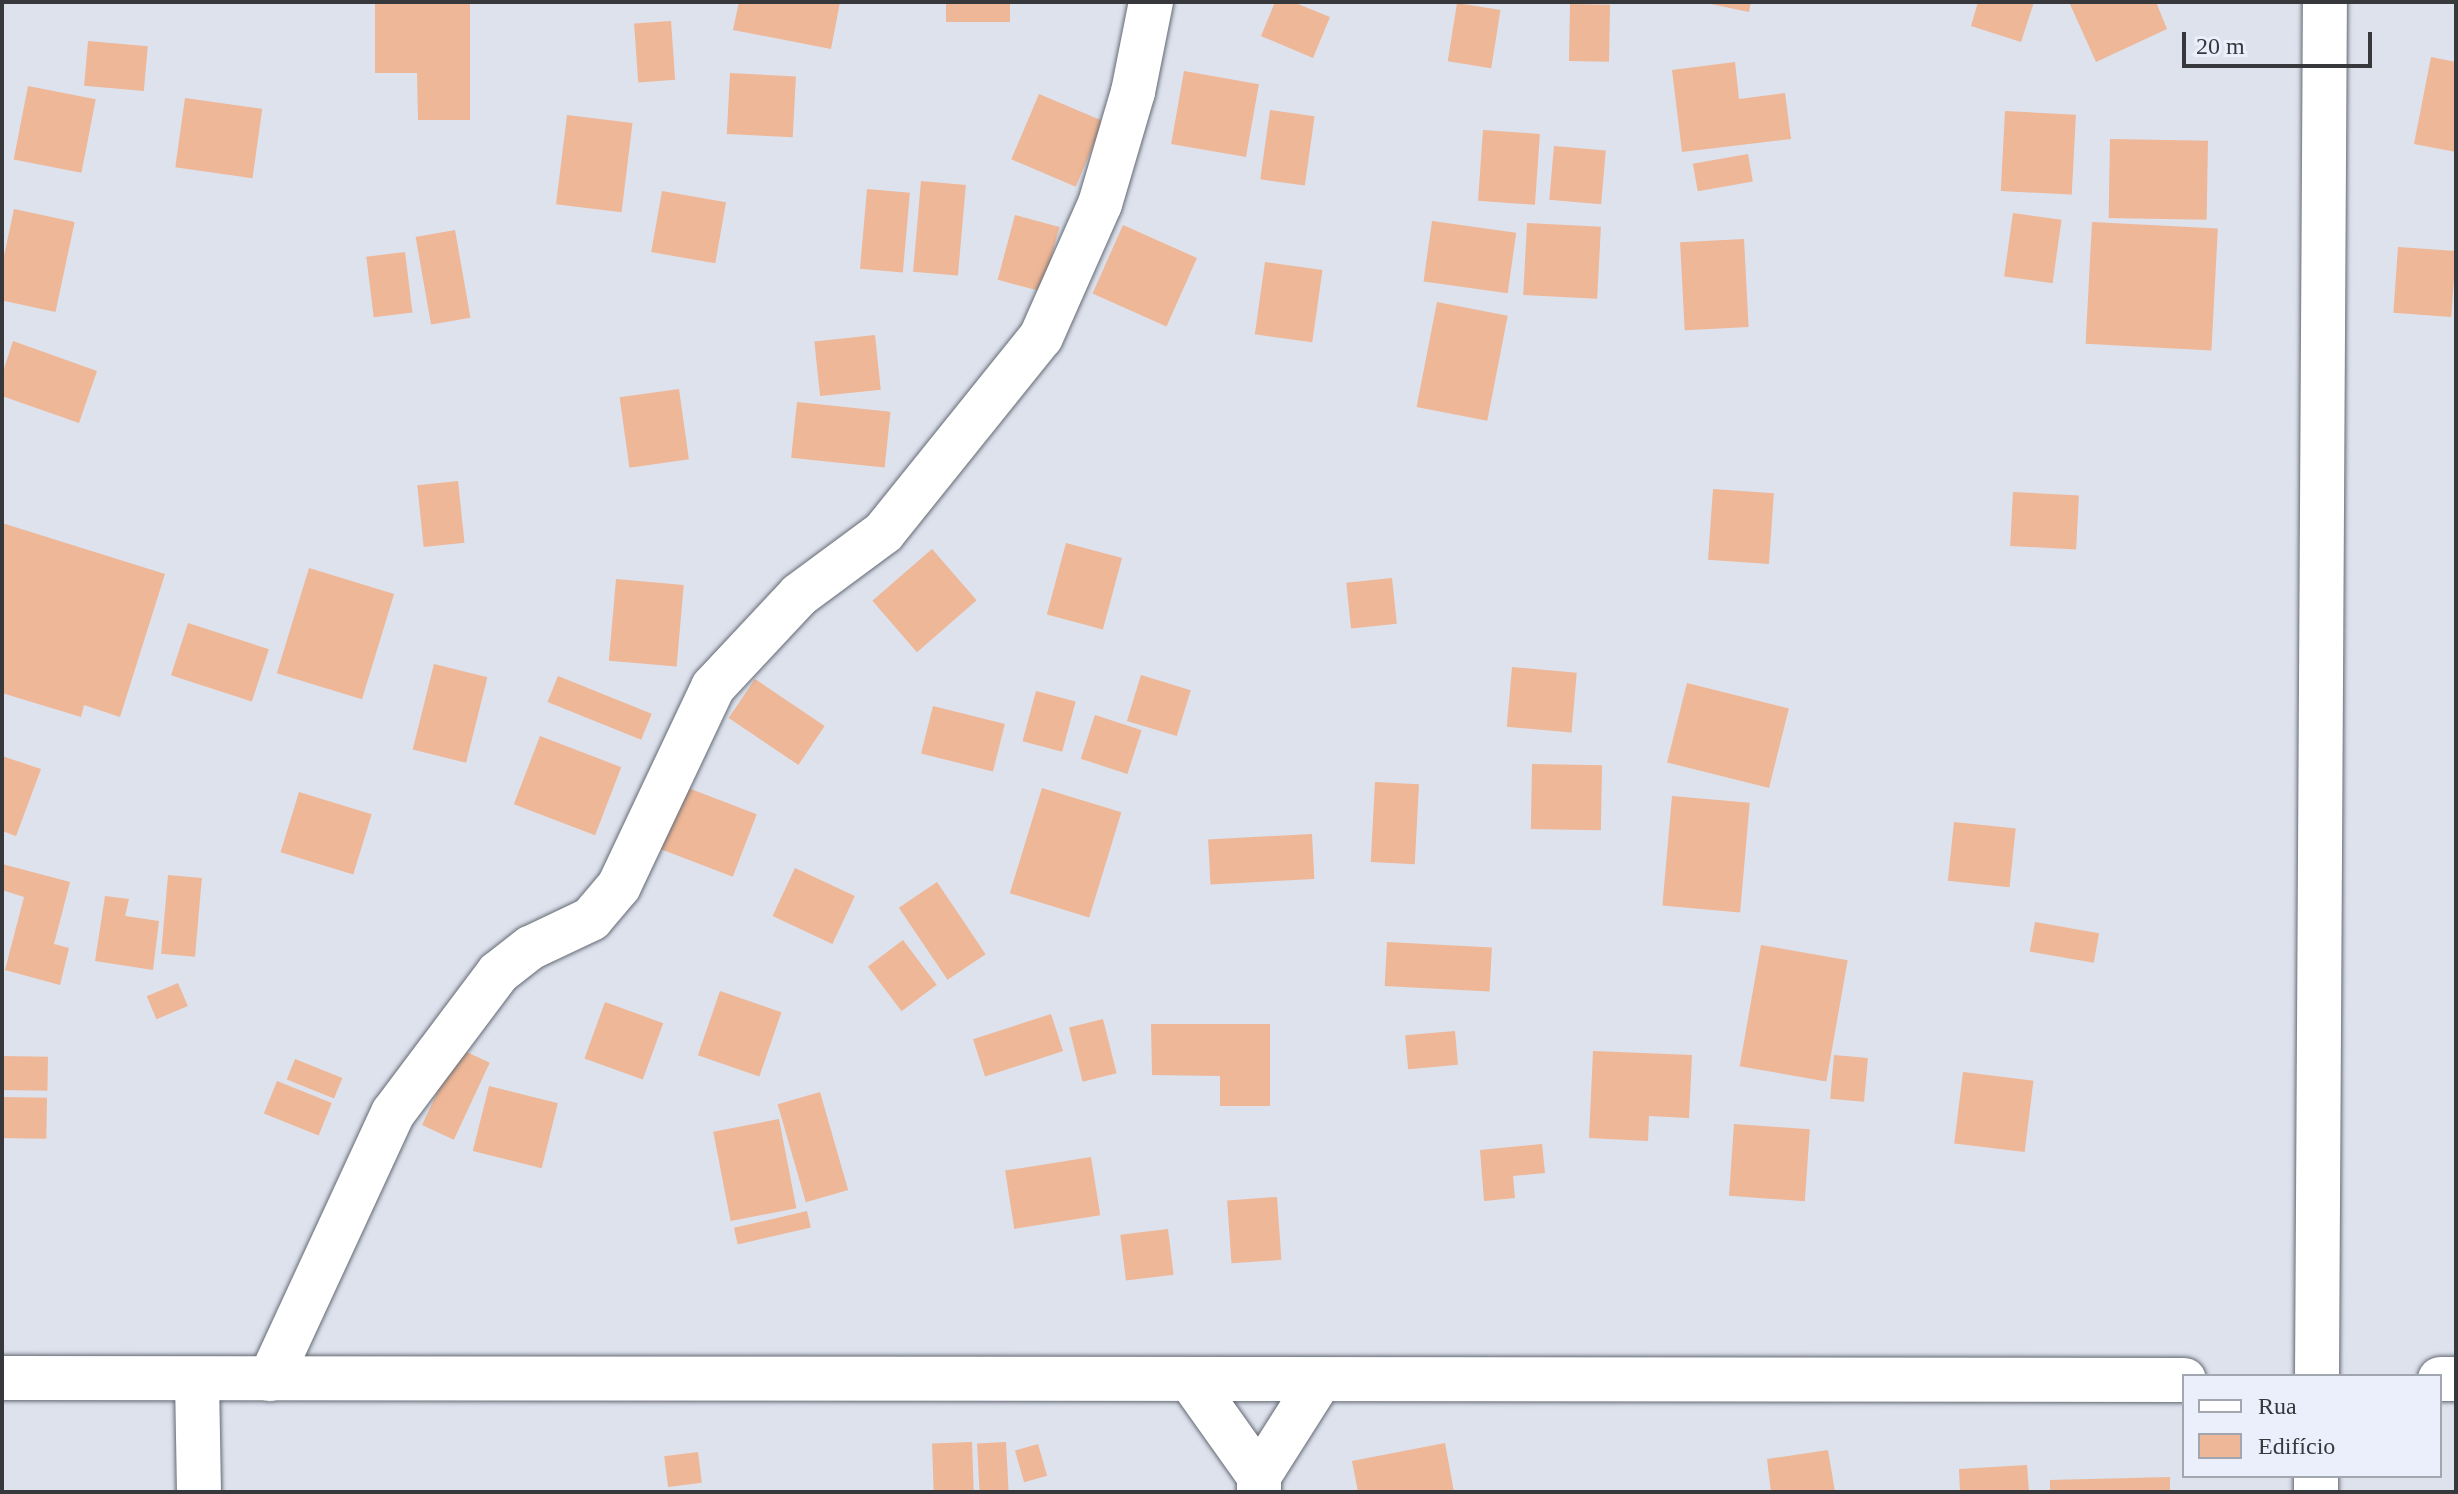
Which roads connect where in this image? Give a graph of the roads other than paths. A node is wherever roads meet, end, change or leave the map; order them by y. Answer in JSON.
{"nodes":[{"id":1,"x":1151,"y":2,"type":"edge"},
{"id":2,"x":2325,"y":2,"type":"edge"},
{"id":3,"x":2317,"y":1374,"type":"edge"},
{"id":4,"x":2,"y":1378,"type":"edge"},
{"id":5,"x":197,"y":1379,"type":"junction"},
{"id":6,"x":270,"y":1379,"type":"junction"},
{"id":7,"x":1190,"y":1379,"type":"junction"},
{"id":8,"x":1320,"y":1380,"type":"junction"},
{"id":9,"x":2182,"y":1380,"type":"edge"},
{"id":10,"x":1259,"y":1484,"type":"edge"},
{"id":11,"x":199,"y":1492,"type":"edge"}],
"edges":[{"from":1,"to":6,"type":"street"},
{"from":2,"to":3,"type":"street"},
{"from":4,"to":5,"type":"street"},
{"from":5,"to":6,"type":"street"},
{"from":5,"to":11,"type":"street"},
{"from":6,"to":7,"type":"street"},
{"from":7,"to":8,"type":"street"},
{"from":7,"to":10,"type":"street"},
{"from":8,"to":9,"type":"street"},
{"from":8,"to":10,"type":"street"}]}
